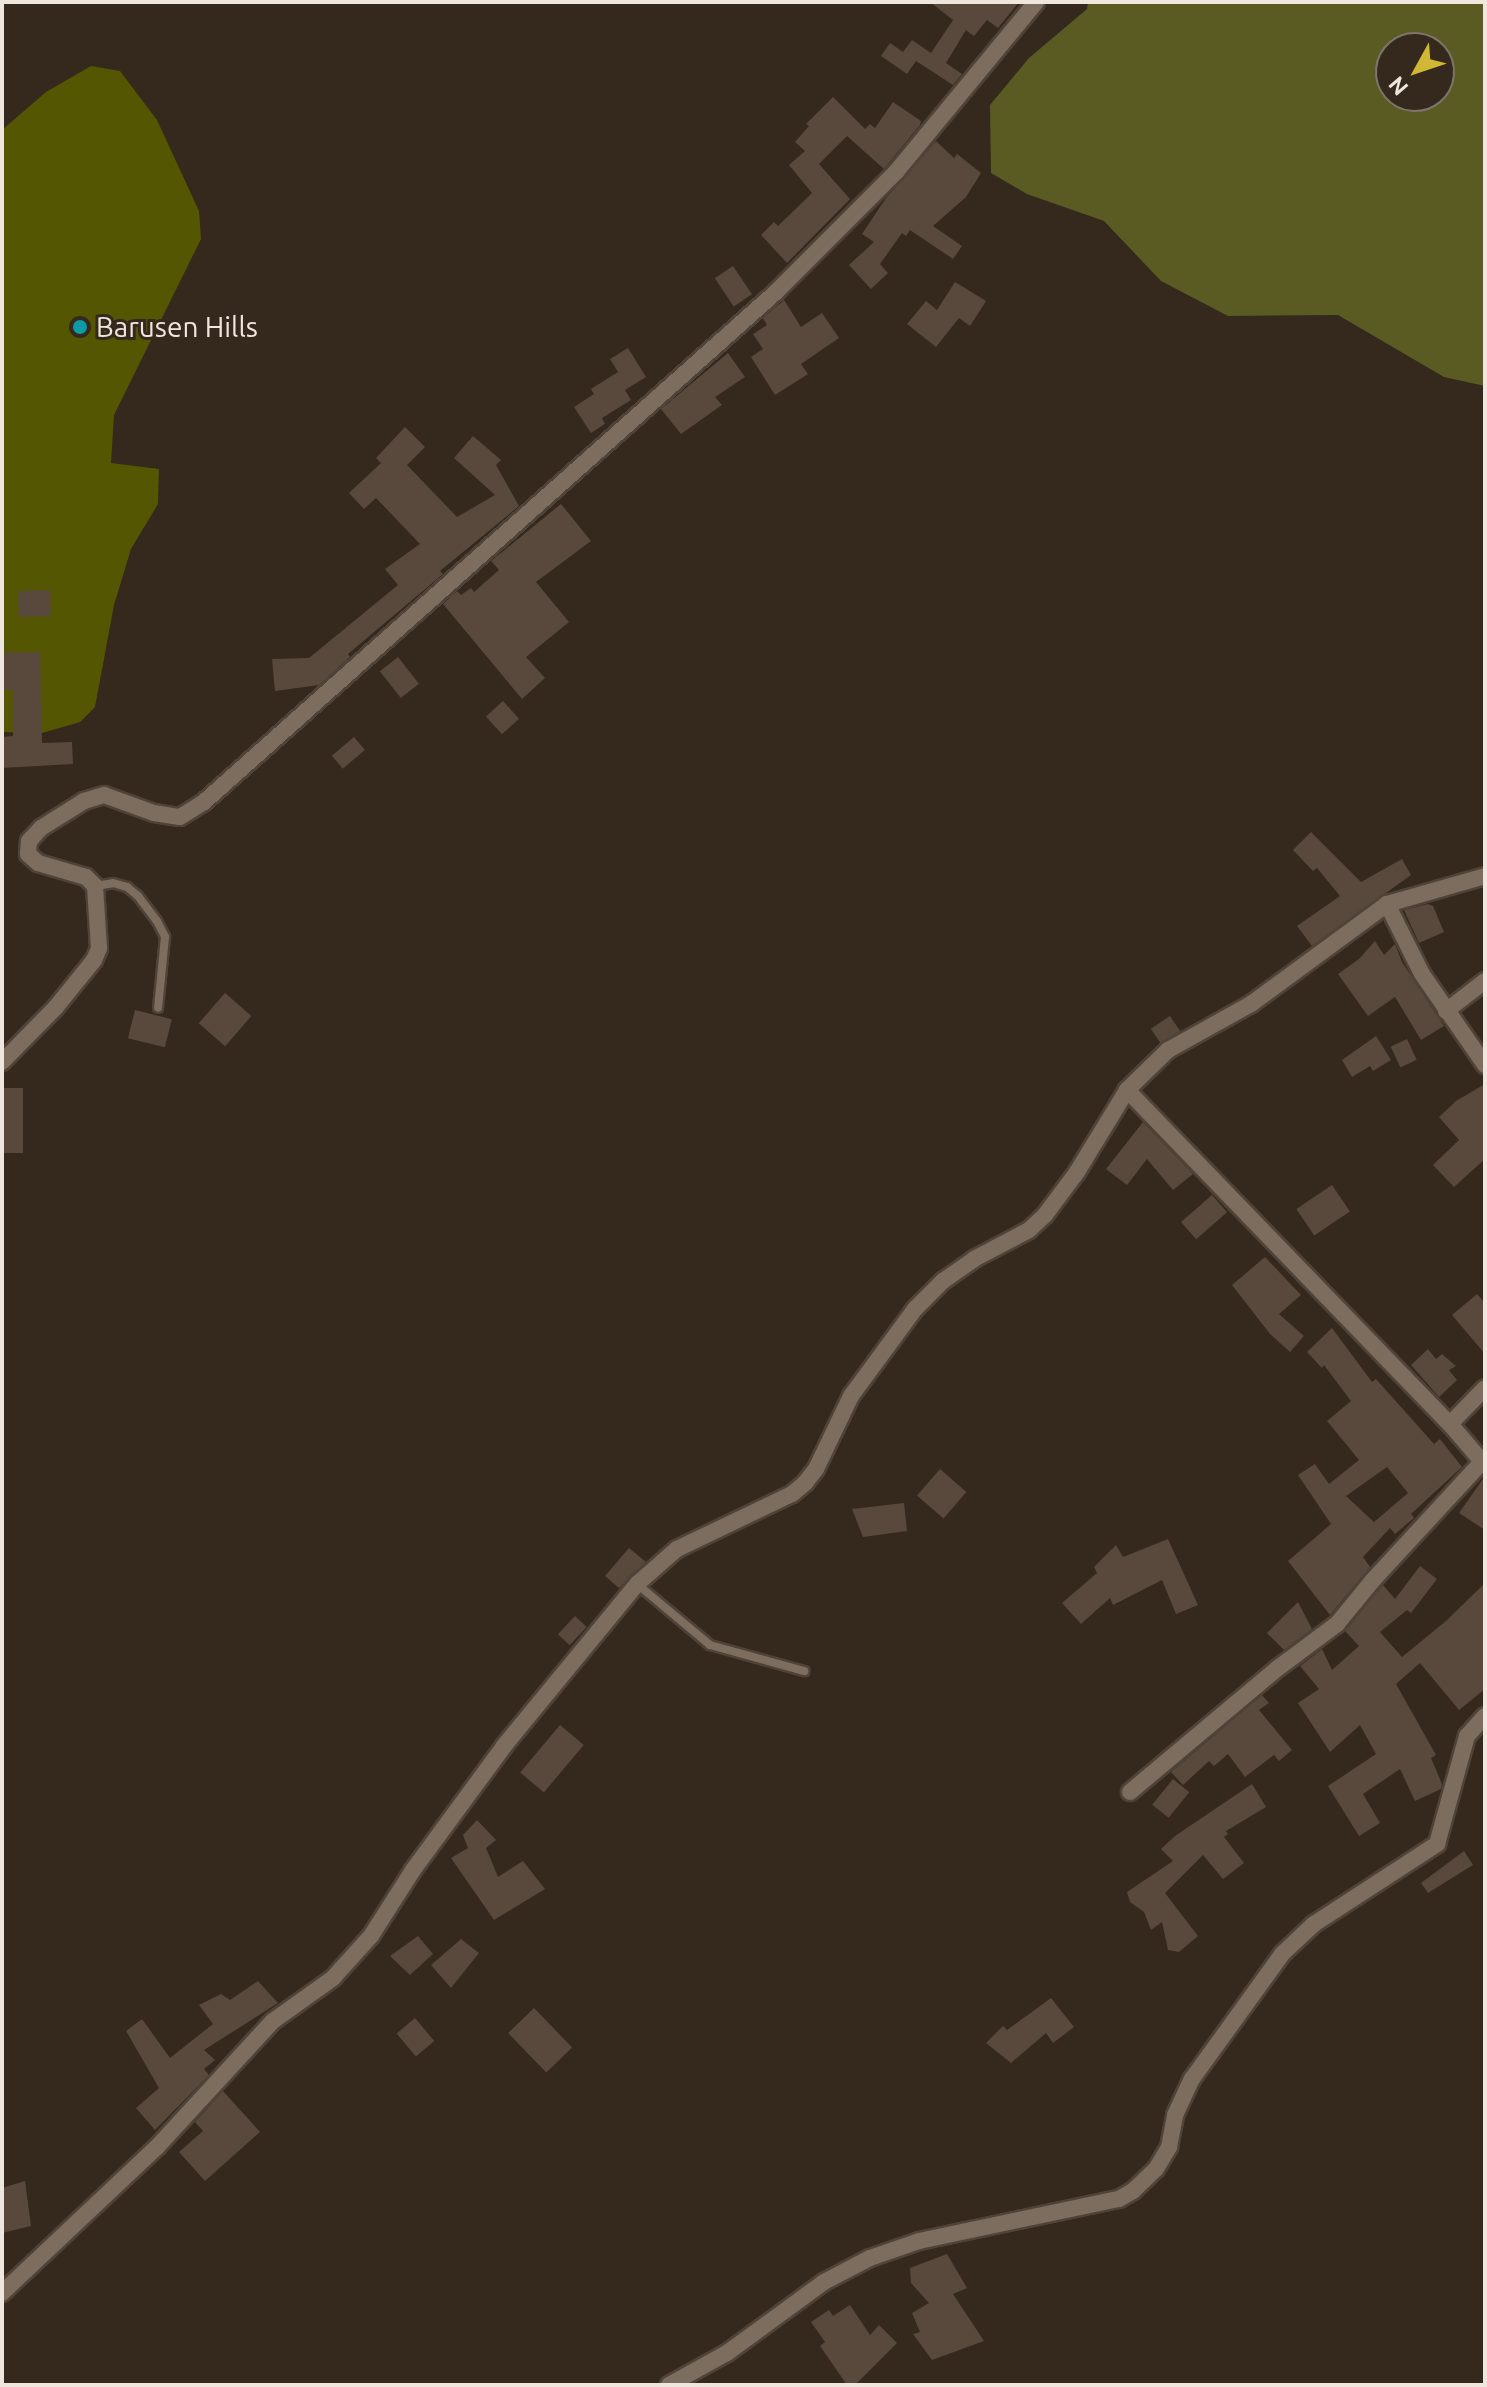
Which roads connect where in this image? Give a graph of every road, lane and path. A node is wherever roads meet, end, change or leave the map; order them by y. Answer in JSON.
{"nodes":[{"id":1,"x":1036,"y":2,"type":"edge"},
{"id":2,"x":1485,"y":876,"type":"edge"},
{"id":3,"x":95,"y":886,"type":"junction"},
{"id":4,"x":1387,"y":904,"type":"junction"},
{"id":5,"x":1485,"y":981,"type":"edge"},
{"id":6,"x":158,"y":1008,"type":"dead end"},
{"id":7,"x":1446,"y":1011,"type":"junction"},
{"id":8,"x":2,"y":1062,"type":"edge"},
{"id":9,"x":1485,"y":1065,"type":"edge"},
{"id":10,"x":1127,"y":1090,"type":"junction"},
{"id":11,"x":1485,"y":1388,"type":"edge"},
{"id":12,"x":1450,"y":1424,"type":"junction"},
{"id":13,"x":1483,"y":1464,"type":"edge"},
{"id":14,"x":637,"y":1584,"type":"junction"},
{"id":15,"x":804,"y":1671,"type":"dead end"},
{"id":16,"x":1485,"y":1716,"type":"edge"},
{"id":17,"x":1130,"y":1792,"type":"dead end"},
{"id":18,"x":2,"y":2293,"type":"edge"},
{"id":19,"x":669,"y":2385,"type":"edge"}],
"edges":[{"from":1,"to":3,"type":"street"},
{"from":2,"to":4,"type":"street"},
{"from":3,"to":6,"type":"lane"},
{"from":3,"to":8,"type":"street"},
{"from":4,"to":7,"type":"street"},
{"from":4,"to":10,"type":"street"},
{"from":5,"to":7,"type":"street"},
{"from":7,"to":9,"type":"street"},
{"from":10,"to":12,"type":"street"},
{"from":10,"to":14,"type":"street"},
{"from":11,"to":12,"type":"street"},
{"from":12,"to":13,"type":"street"},
{"from":13,"to":17,"type":"street"},
{"from":14,"to":15,"type":"lane"},
{"from":14,"to":18,"type":"street"},
{"from":16,"to":19,"type":"street"}]}
